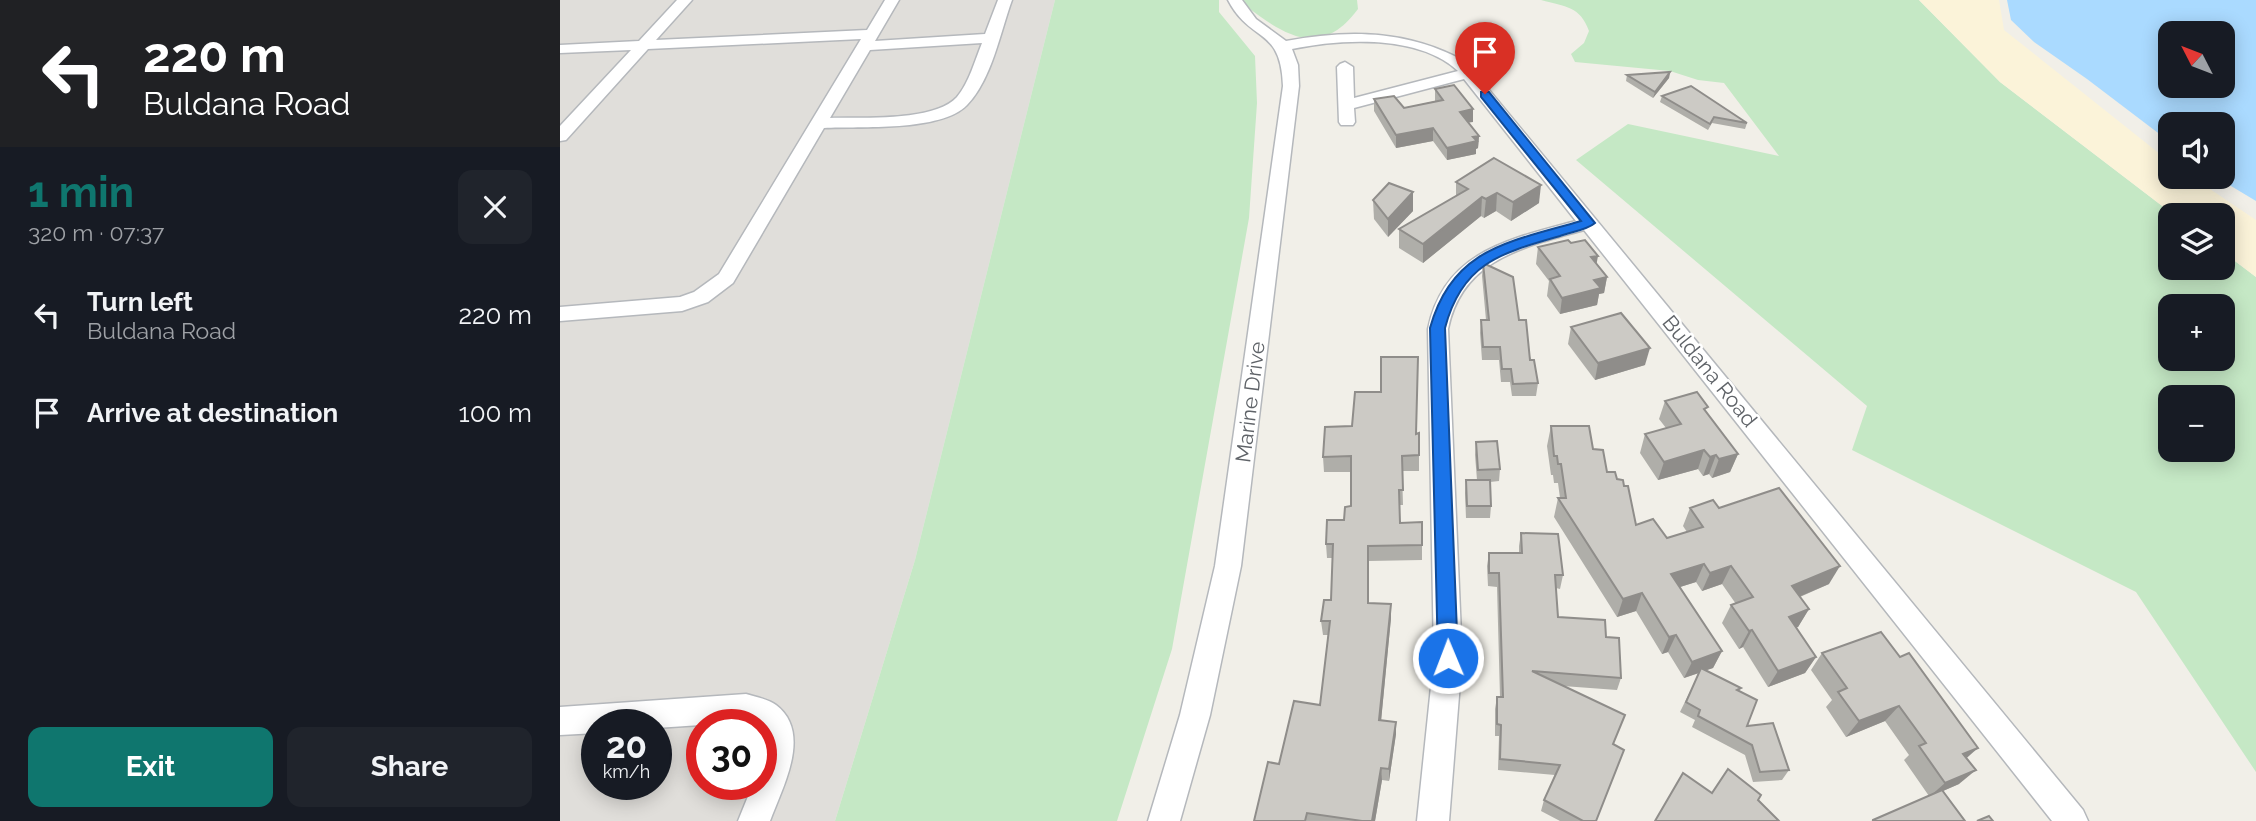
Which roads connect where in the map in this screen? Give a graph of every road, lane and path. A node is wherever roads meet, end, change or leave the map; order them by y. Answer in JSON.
{"nodes":[{"id":1,"x":685,"y":0,"type":"edge"},
{"id":2,"x":892,"y":0,"type":"edge"},
{"id":3,"x":1005,"y":0,"type":"edge"},
{"id":4,"x":1235,"y":0,"type":"edge"},
{"id":5,"x":989,"y":38,"type":"junction"},
{"id":6,"x":868,"y":40,"type":"junction"},
{"id":7,"x":643,"y":45,"type":"junction"},
{"id":8,"x":1284,"y":46,"type":"junction"},
{"id":9,"x":560,"y":49,"type":"edge"},
{"id":10,"x":1345,"y":67,"type":"dead end"},
{"id":11,"x":1468,"y":73,"type":"junction"},
{"id":12,"x":818,"y":123,"type":"junction"},
{"id":13,"x":560,"y":136,"type":"edge"},
{"id":14,"x":1589,"y":223,"type":"junction"},
{"id":15,"x":560,"y":314,"type":"edge"},
{"id":16,"x":560,"y":721,"type":"edge"},
{"id":17,"x":754,"y":821,"type":"edge"},
{"id":18,"x":1164,"y":821,"type":"edge"},
{"id":19,"x":1433,"y":821,"type":"edge"},
{"id":20,"x":2072,"y":821,"type":"edge"}],
"edges":[{"from":1,"to":7,"type":"street"},
{"from":2,"to":6,"type":"street"},
{"from":3,"to":5,"type":"street"},
{"from":4,"to":8,"type":"street"},
{"from":5,"to":6,"type":"street"},
{"from":5,"to":12,"type":"lane"},
{"from":6,"to":7,"type":"street"},
{"from":6,"to":12,"type":"street"},
{"from":7,"to":9,"type":"street"},
{"from":7,"to":13,"type":"street"},
{"from":8,"to":11,"type":"street","name":"Buldana Road"},
{"from":8,"to":18,"type":"street","name":"Marine Drive"},
{"from":10,"to":11,"type":"street"},
{"from":11,"to":14,"type":"street","name":"Buldana Road"},
{"from":12,"to":15,"type":"street"},
{"from":14,"to":19,"type":"street"},
{"from":14,"to":20,"type":"street","name":"Buldana Road"},
{"from":16,"to":17,"type":"lane"}]}
